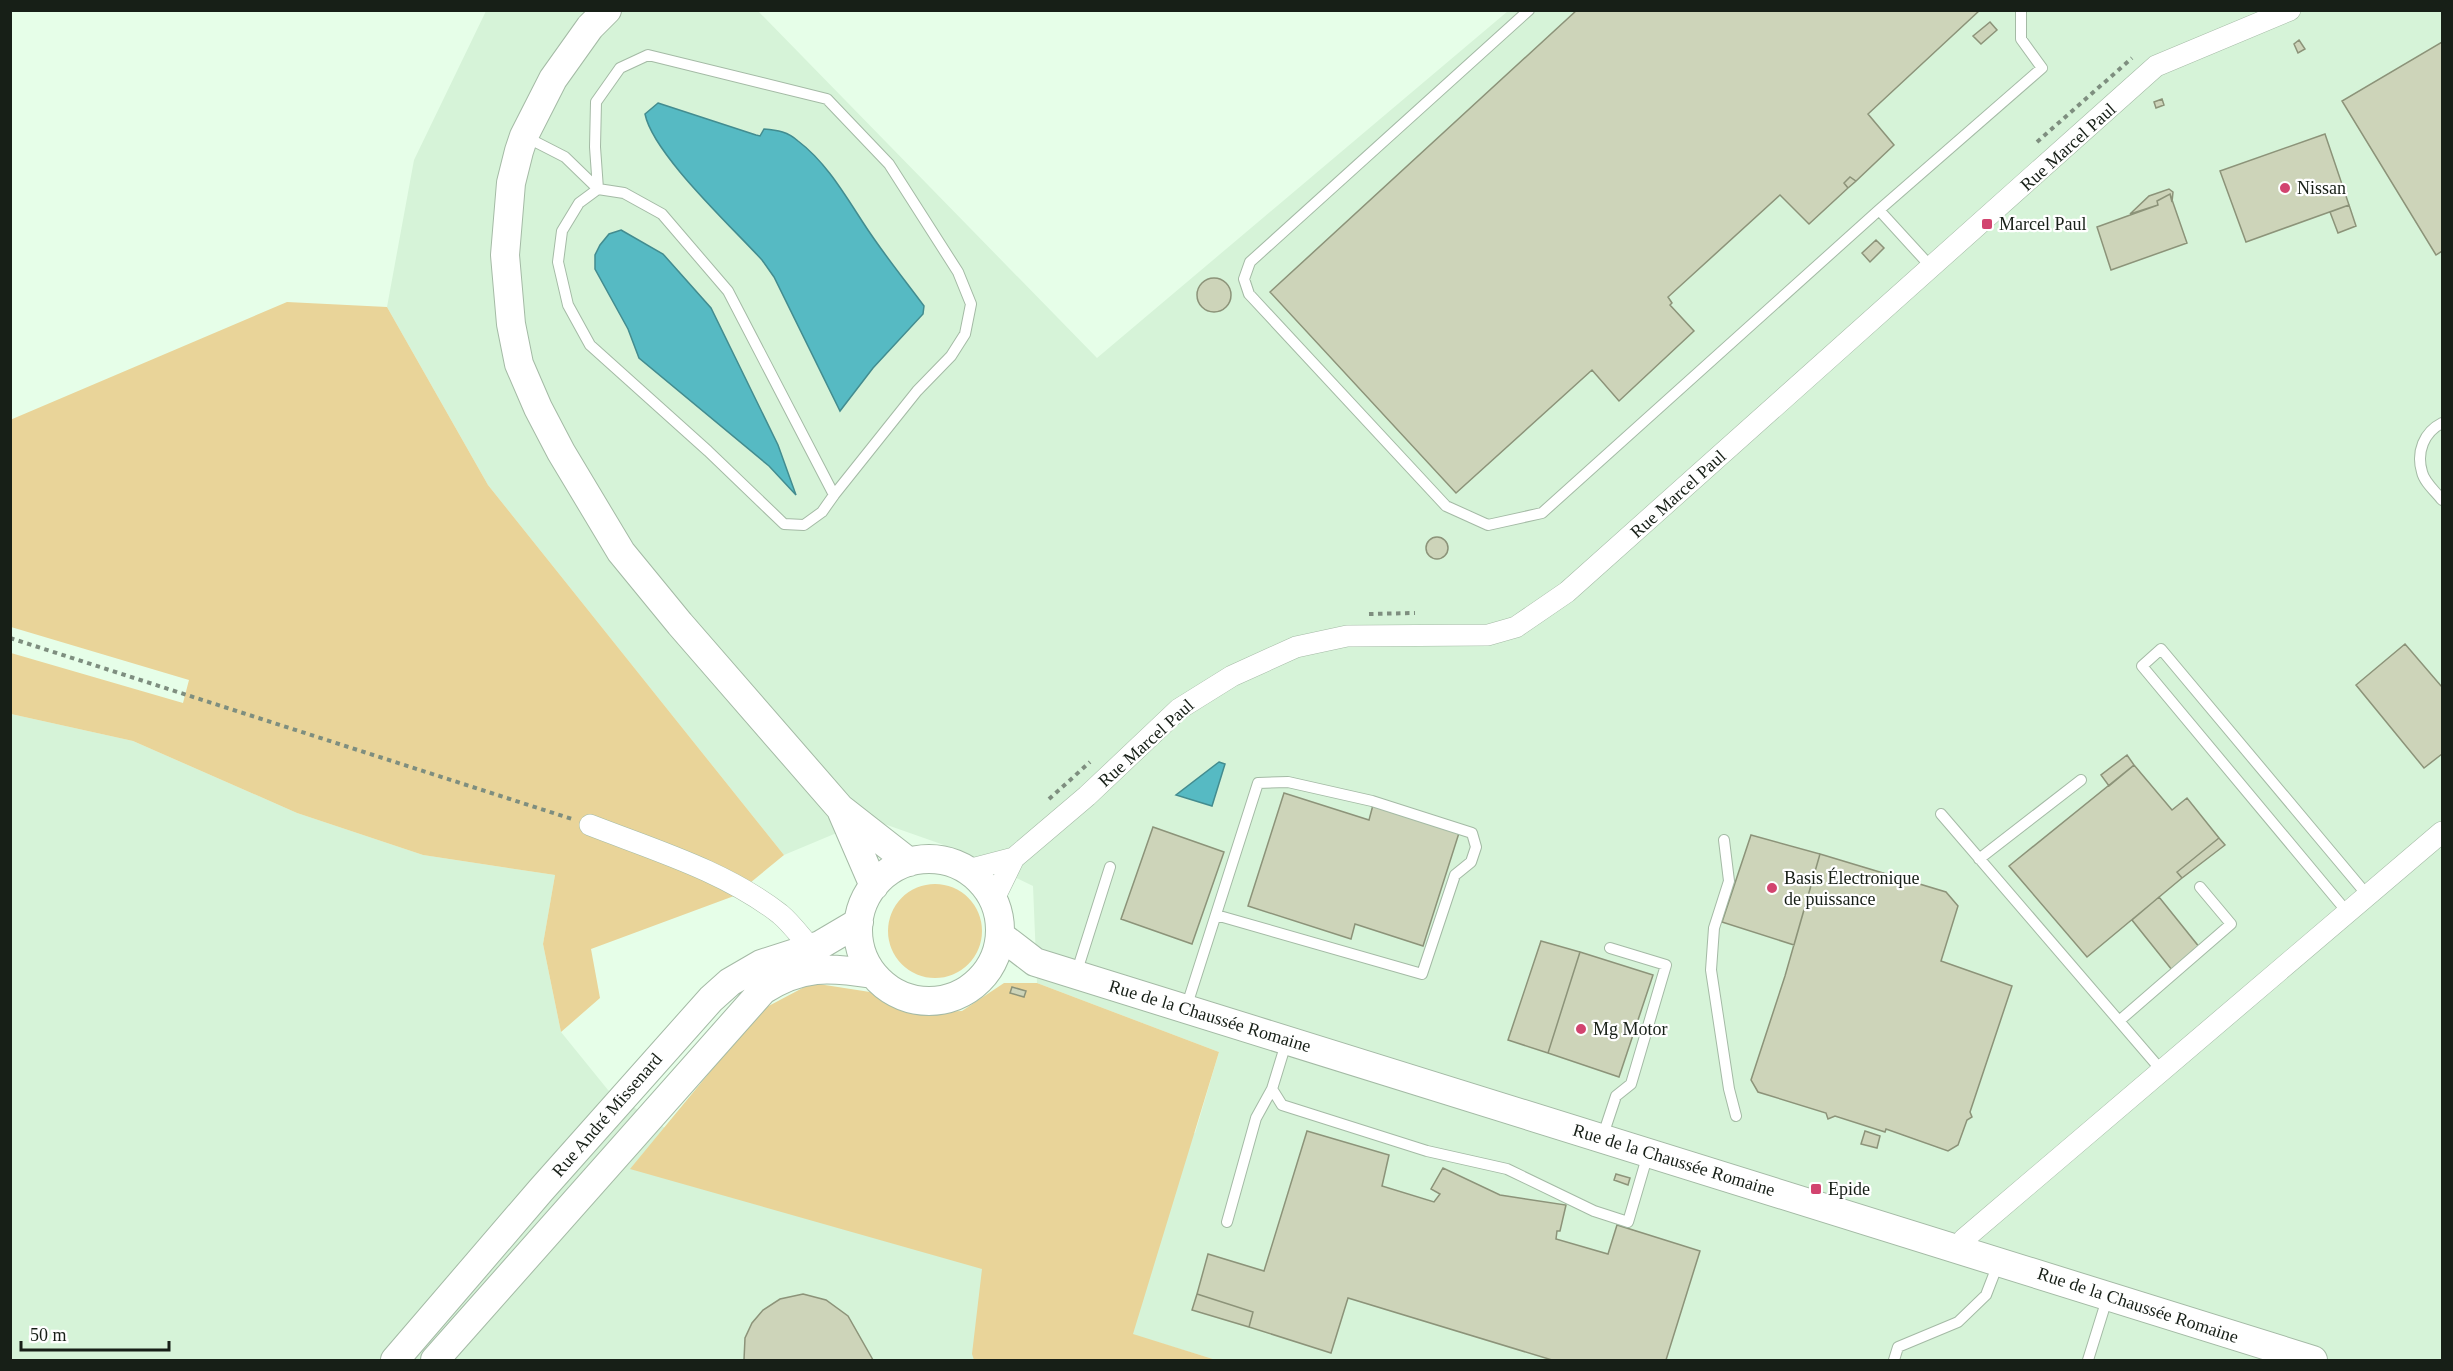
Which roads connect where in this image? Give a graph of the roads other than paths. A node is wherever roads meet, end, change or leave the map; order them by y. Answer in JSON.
{"nodes":[{"id":1,"x":607,"y":10,"type":"edge"},
{"id":2,"x":1529,"y":10,"type":"edge"},
{"id":3,"x":2021,"y":10,"type":"edge"},
{"id":4,"x":2290,"y":10,"type":"edge"},
{"id":5,"x":524,"y":136,"type":"junction"},
{"id":6,"x":598,"y":189,"type":"junction"},
{"id":7,"x":1879,"y":210,"type":"junction"},
{"id":8,"x":1932,"y":268,"type":"junction"},
{"id":9,"x":2442,"y":423,"type":"edge"},
{"id":10,"x":834,"y":495,"type":"junction"},
{"id":11,"x":2442,"y":500,"type":"edge"},
{"id":12,"x":2081,"y":780,"type":"dead end"},
{"id":13,"x":840,"y":808,"type":"junction"},
{"id":14,"x":1941,"y":814,"type":"dead end"},
{"id":15,"x":590,"y":825,"type":"road end"},
{"id":16,"x":2442,"y":832,"type":"edge"},
{"id":17,"x":1724,"y":840,"type":"dead end"},
{"id":18,"x":1014,"y":858,"type":"junction"},
{"id":19,"x":1979,"y":859,"type":"junction"},
{"id":20,"x":909,"y":862,"type":"junction"},
{"id":21,"x":1110,"y":867,"type":"dead end"},
{"id":22,"x":968,"y":870,"type":"junction"},
{"id":23,"x":874,"y":886,"type":"junction"},
{"id":24,"x":2200,"y":886,"type":"dead end"},
{"id":25,"x":2368,"y":896,"type":"junction"},
{"id":26,"x":994,"y":899,"type":"junction"},
{"id":27,"x":2348,"y":913,"type":"junction"},
{"id":28,"x":1216,"y":915,"type":"junction"},
{"id":29,"x":859,"y":922,"type":"junction"},
{"id":30,"x":1001,"y":936,"type":"junction"},
{"id":31,"x":811,"y":948,"type":"junction"},
{"id":32,"x":1610,"y":948,"type":"dead end"},
{"id":33,"x":1035,"y":962,"type":"junction"},
{"id":34,"x":986,"y":973,"type":"junction"},
{"id":35,"x":873,"y":974,"type":"junction"},
{"id":36,"x":1075,"y":974,"type":"junction"},
{"id":37,"x":1185,"y":1008,"type":"junction"},
{"id":38,"x":694,"y":1016,"type":"junction"},
{"id":39,"x":2119,"y":1021,"type":"junction"},
{"id":40,"x":719,"y":1038,"type":"junction"},
{"id":41,"x":1287,"y":1040,"type":"junction"},
{"id":42,"x":2162,"y":1071,"type":"junction"},
{"id":43,"x":1272,"y":1089,"type":"junction"},
{"id":44,"x":1736,"y":1116,"type":"dead end"},
{"id":45,"x":1602,"y":1138,"type":"junction"},
{"id":46,"x":1648,"y":1152,"type":"junction"},
{"id":47,"x":1227,"y":1221,"type":"dead end"},
{"id":48,"x":1959,"y":1249,"type":"junction"},
{"id":49,"x":1999,"y":1261,"type":"junction"},
{"id":50,"x":2108,"y":1295,"type":"junction"},
{"id":51,"x":395,"y":1360,"type":"edge"},
{"id":52,"x":435,"y":1360,"type":"edge"},
{"id":53,"x":1893,"y":1360,"type":"edge"},
{"id":54,"x":2088,"y":1360,"type":"edge"},
{"id":55,"x":2313,"y":1360,"type":"edge"}],
"edges":[{"from":1,"to":5,"type":"street"},
{"from":2,"to":7,"type":"lane"},
{"from":3,"to":7,"type":"lane"},
{"from":4,"to":8,"type":"street","name":"Rue Marcel Paul"},
{"from":5,"to":6,"type":"lane"},
{"from":5,"to":13,"type":"street"},
{"from":6,"to":10,"type":"lane"},
{"from":6,"to":10,"type":"lane"},
{"from":6,"to":10,"type":"lane"},
{"from":7,"to":8,"type":"lane"},
{"from":8,"to":18,"type":"street","name":"Rue Marcel Paul"},
{"from":9,"to":11,"type":"lane"},
{"from":12,"to":19,"type":"lane"},
{"from":13,"to":20,"type":"street"},
{"from":13,"to":23,"type":"street"},
{"from":14,"to":19,"type":"lane"},
{"from":15,"to":31,"type":"street"},
{"from":16,"to":25,"type":"street"},
{"from":17,"to":44,"type":"lane"},
{"from":18,"to":22,"type":"street","name":"Rue Marcel Paul"},
{"from":18,"to":26,"type":"street","name":"Rue Marcel Paul"},
{"from":19,"to":39,"type":"lane"},
{"from":20,"to":22,"type":"street"},
{"from":20,"to":23,"type":"street"},
{"from":21,"to":36,"type":"lane"},
{"from":22,"to":26,"type":"street"},
{"from":23,"to":29,"type":"street"},
{"from":24,"to":39,"type":"lane"},
{"from":25,"to":27,"type":"street"},
{"from":25,"to":27,"type":"lane"},
{"from":26,"to":30,"type":"street"},
{"from":27,"to":42,"type":"street"},
{"from":28,"to":28,"type":"lane"},
{"from":28,"to":37,"type":"lane"},
{"from":29,"to":31,"type":"street","name":"Rue André Missenard"},
{"from":29,"to":35,"type":"street"},
{"from":30,"to":33,"type":"street","name":"Rue de la Chaussée Romaine"},
{"from":30,"to":34,"type":"street"},
{"from":31,"to":38,"type":"street","name":"Rue André Missenard"},
{"from":32,"to":45,"type":"lane"},
{"from":33,"to":34,"type":"street","name":"Rue de la Chaussée Romaine"},
{"from":33,"to":36,"type":"street","name":"Rue de la Chaussée Romaine"},
{"from":34,"to":35,"type":"street"},
{"from":35,"to":40,"type":"street","name":"Rue André Missenard"},
{"from":36,"to":37,"type":"street","name":"Rue de la Chaussée Romaine"},
{"from":37,"to":41,"type":"street","name":"Rue de la Chaussée Romaine"},
{"from":38,"to":40,"type":"street"},
{"from":38,"to":51,"type":"street","name":"Rue André Missenard"},
{"from":39,"to":42,"type":"lane"},
{"from":40,"to":52,"type":"street","name":"Rue André Missenard"},
{"from":41,"to":43,"type":"lane"},
{"from":41,"to":45,"type":"street","name":"Rue de la Chaussée Romaine"},
{"from":42,"to":48,"type":"street"},
{"from":43,"to":46,"type":"lane"},
{"from":43,"to":47,"type":"lane"},
{"from":45,"to":46,"type":"street","name":"Rue de la Chaussée Romaine"},
{"from":46,"to":48,"type":"street","name":"Rue de la Chaussée Romaine"},
{"from":48,"to":49,"type":"street","name":"Rue de la Chaussée Romaine"},
{"from":49,"to":50,"type":"street","name":"Rue de la Chaussée Romaine"},
{"from":49,"to":53,"type":"lane"},
{"from":50,"to":54,"type":"lane"},
{"from":50,"to":55,"type":"street","name":"Rue de la Chaussée Romaine"}]}
